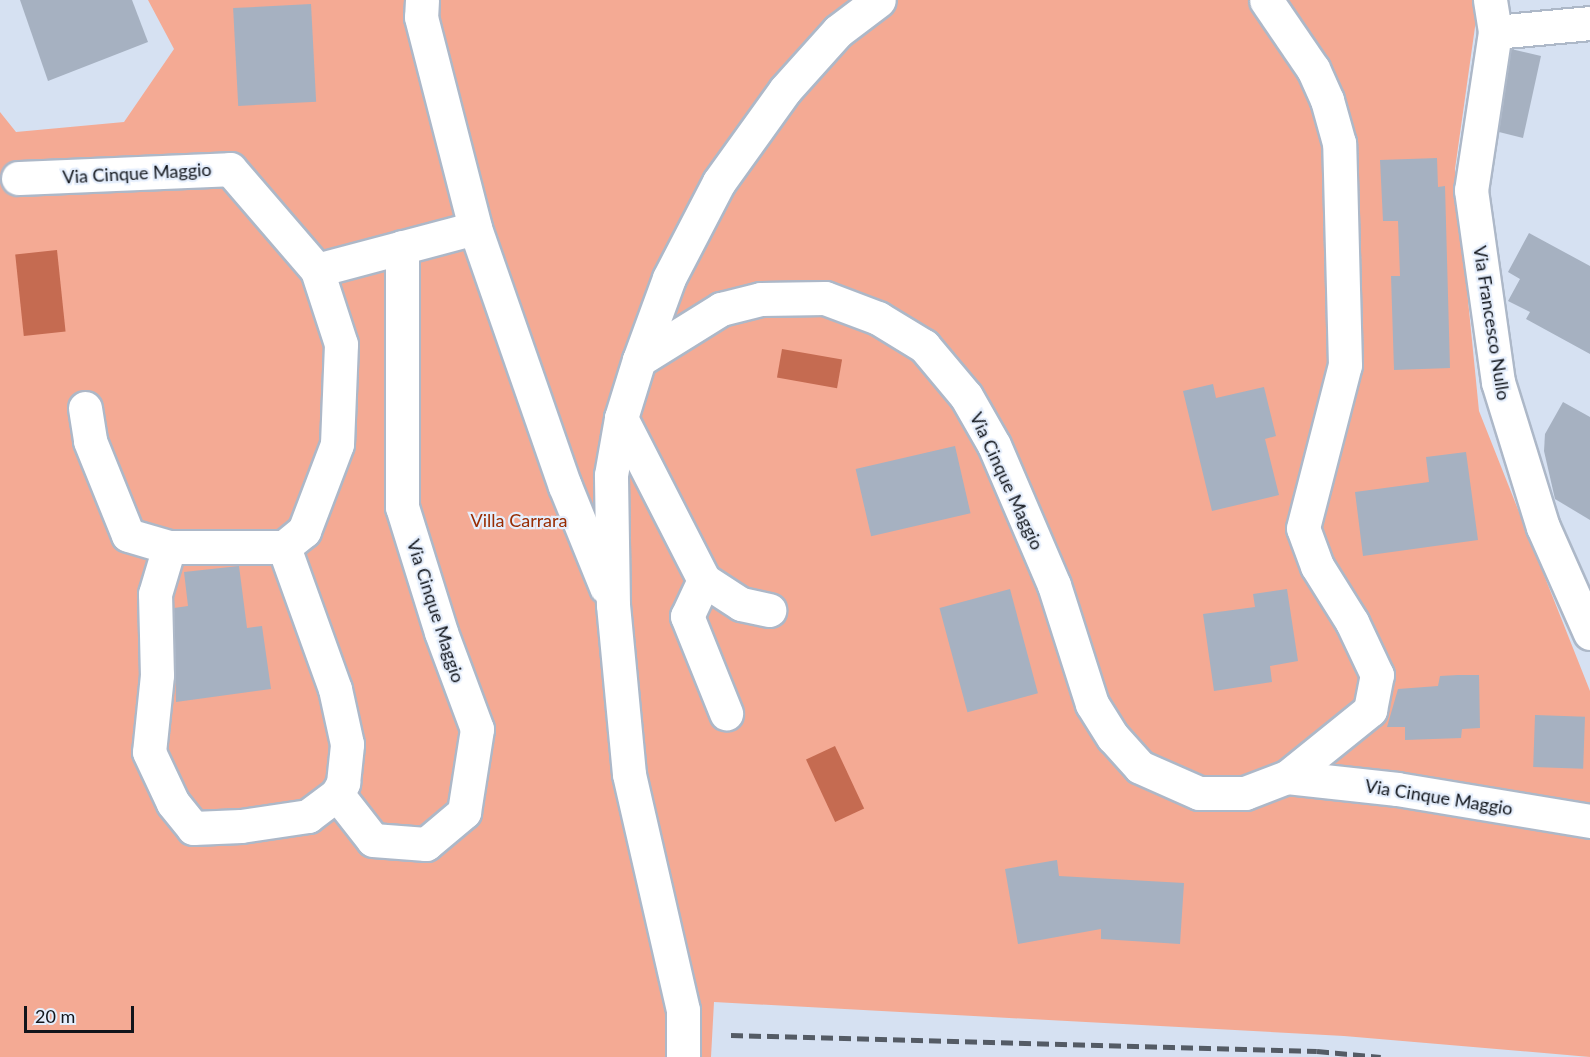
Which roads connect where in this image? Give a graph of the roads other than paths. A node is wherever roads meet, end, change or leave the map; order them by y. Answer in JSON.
{"nodes":[{"id":1,"x":422,"y":0,"type":"edge"},
{"id":2,"x":879,"y":0,"type":"edge"},
{"id":3,"x":1266,"y":0,"type":"edge"},
{"id":4,"x":1490,"y":0,"type":"edge"},
{"id":5,"x":1590,"y":24,"type":"edge"},
{"id":6,"x":1495,"y":32,"type":"junction"},
{"id":7,"x":18,"y":178,"type":"dead end"},
{"id":8,"x":475,"y":228,"type":"junction"},
{"id":9,"x":402,"y":247,"type":"junction"},
{"id":10,"x":317,"y":270,"type":"junction"},
{"id":11,"x":639,"y":360,"type":"junction"},
{"id":12,"x":85,"y":408,"type":"dead end"},
{"id":13,"x":621,"y":418,"type":"junction"},
{"id":14,"x":169,"y":547,"type":"junction"},
{"id":15,"x":284,"y":547,"type":"junction"},
{"id":16,"x":704,"y":580,"type":"junction"},
{"id":17,"x":613,"y":605,"type":"junction"},
{"id":18,"x":770,"y":610,"type":"dead end"},
{"id":19,"x":1590,"y":633,"type":"edge"},
{"id":20,"x":726,"y":713,"type":"dead end"},
{"id":21,"x":1287,"y":777,"type":"junction"},
{"id":22,"x":337,"y":794,"type":"junction"},
{"id":23,"x":1590,"y":820,"type":"edge"},
{"id":24,"x":683,"y":1057,"type":"edge"}],
"edges":[{"from":1,"to":8,"type":"street"},
{"from":2,"to":11,"type":"street"},
{"from":3,"to":21,"type":"street","name":"Via Cinque Maggio"},
{"from":4,"to":6,"type":"street","name":"Via Francesco Nullo"},
{"from":5,"to":6,"type":"street"},
{"from":6,"to":19,"type":"street","name":"Via Francesco Nullo"},
{"from":7,"to":10,"type":"street","name":"Via Cinque Maggio"},
{"from":8,"to":9,"type":"street"},
{"from":8,"to":17,"type":"street"},
{"from":9,"to":10,"type":"street"},
{"from":9,"to":22,"type":"street","name":"Via Cinque Maggio"},
{"from":10,"to":15,"type":"street","name":"Via Cinque Maggio"},
{"from":11,"to":13,"type":"street"},
{"from":11,"to":21,"type":"street","name":"Via Cinque Maggio"},
{"from":12,"to":14,"type":"street"},
{"from":13,"to":16,"type":"street"},
{"from":13,"to":17,"type":"street"},
{"from":14,"to":15,"type":"street"},
{"from":14,"to":22,"type":"street"},
{"from":15,"to":22,"type":"street"},
{"from":16,"to":18,"type":"street"},
{"from":16,"to":20,"type":"street"},
{"from":17,"to":24,"type":"street"},
{"from":21,"to":23,"type":"street","name":"Via Cinque Maggio"}]}
